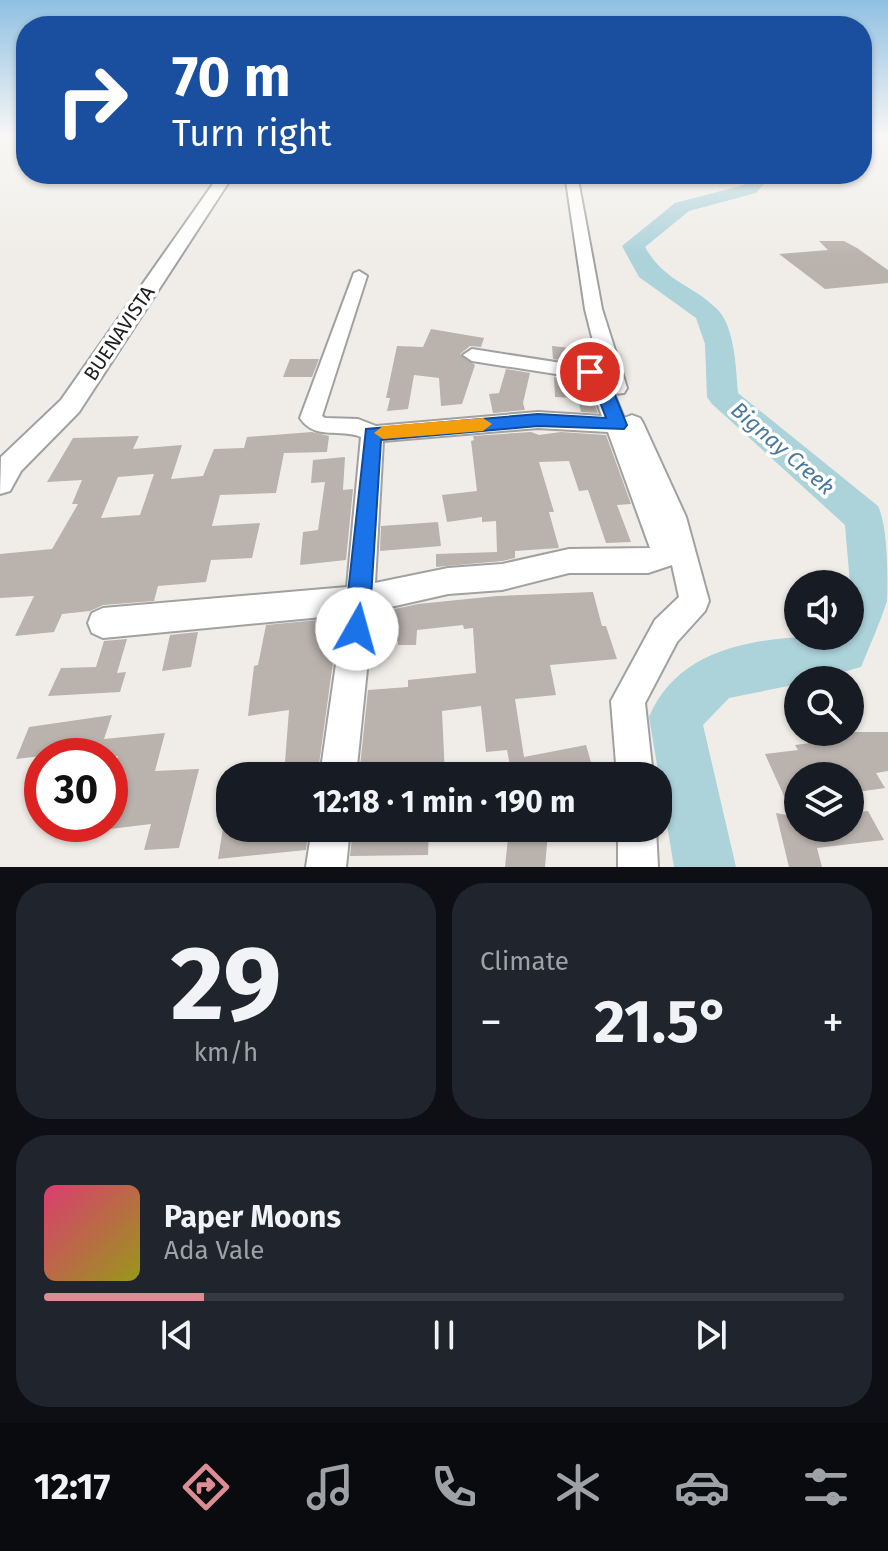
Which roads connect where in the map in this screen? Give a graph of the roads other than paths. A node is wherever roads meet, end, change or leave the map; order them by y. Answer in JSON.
{"nodes":[{"id":1,"x":220,"y":184,"type":"edge"},
{"id":2,"x":573,"y":184,"type":"edge"},
{"id":3,"x":359,"y":276,"type":"dead end"},
{"id":4,"x":472,"y":355,"type":"dead end"},
{"id":5,"x":618,"y":425,"type":"junction"},
{"id":6,"x":372,"y":434,"type":"junction"},
{"id":7,"x":0,"y":483,"type":"edge"},
{"id":8,"x":360,"y":600,"type":"junction"},
{"id":9,"x":103,"y":623,"type":"dead end"},
{"id":10,"x":340,"y":762,"type":"edge"},
{"id":11,"x":634,"y":762,"type":"edge"},
{"id":12,"x":329,"y":842,"type":"edge"},
{"id":13,"x":637,"y":842,"type":"edge"},
{"id":14,"x":326,"y":867,"type":"edge"},
{"id":15,"x":638,"y":867,"type":"edge"}],
"edges":[{"from":1,"to":7,"type":"street","name":"BUENAVISTA"},
{"from":2,"to":11,"type":"street"},
{"from":3,"to":6,"type":"street"},
{"from":4,"to":5,"type":"street"},
{"from":5,"to":6,"type":"street"},
{"from":5,"to":8,"type":"street"},
{"from":6,"to":8,"type":"street"},
{"from":8,"to":9,"type":"street"},
{"from":8,"to":10,"type":"street"},
{"from":12,"to":14,"type":"street"},
{"from":13,"to":15,"type":"street"}]}
